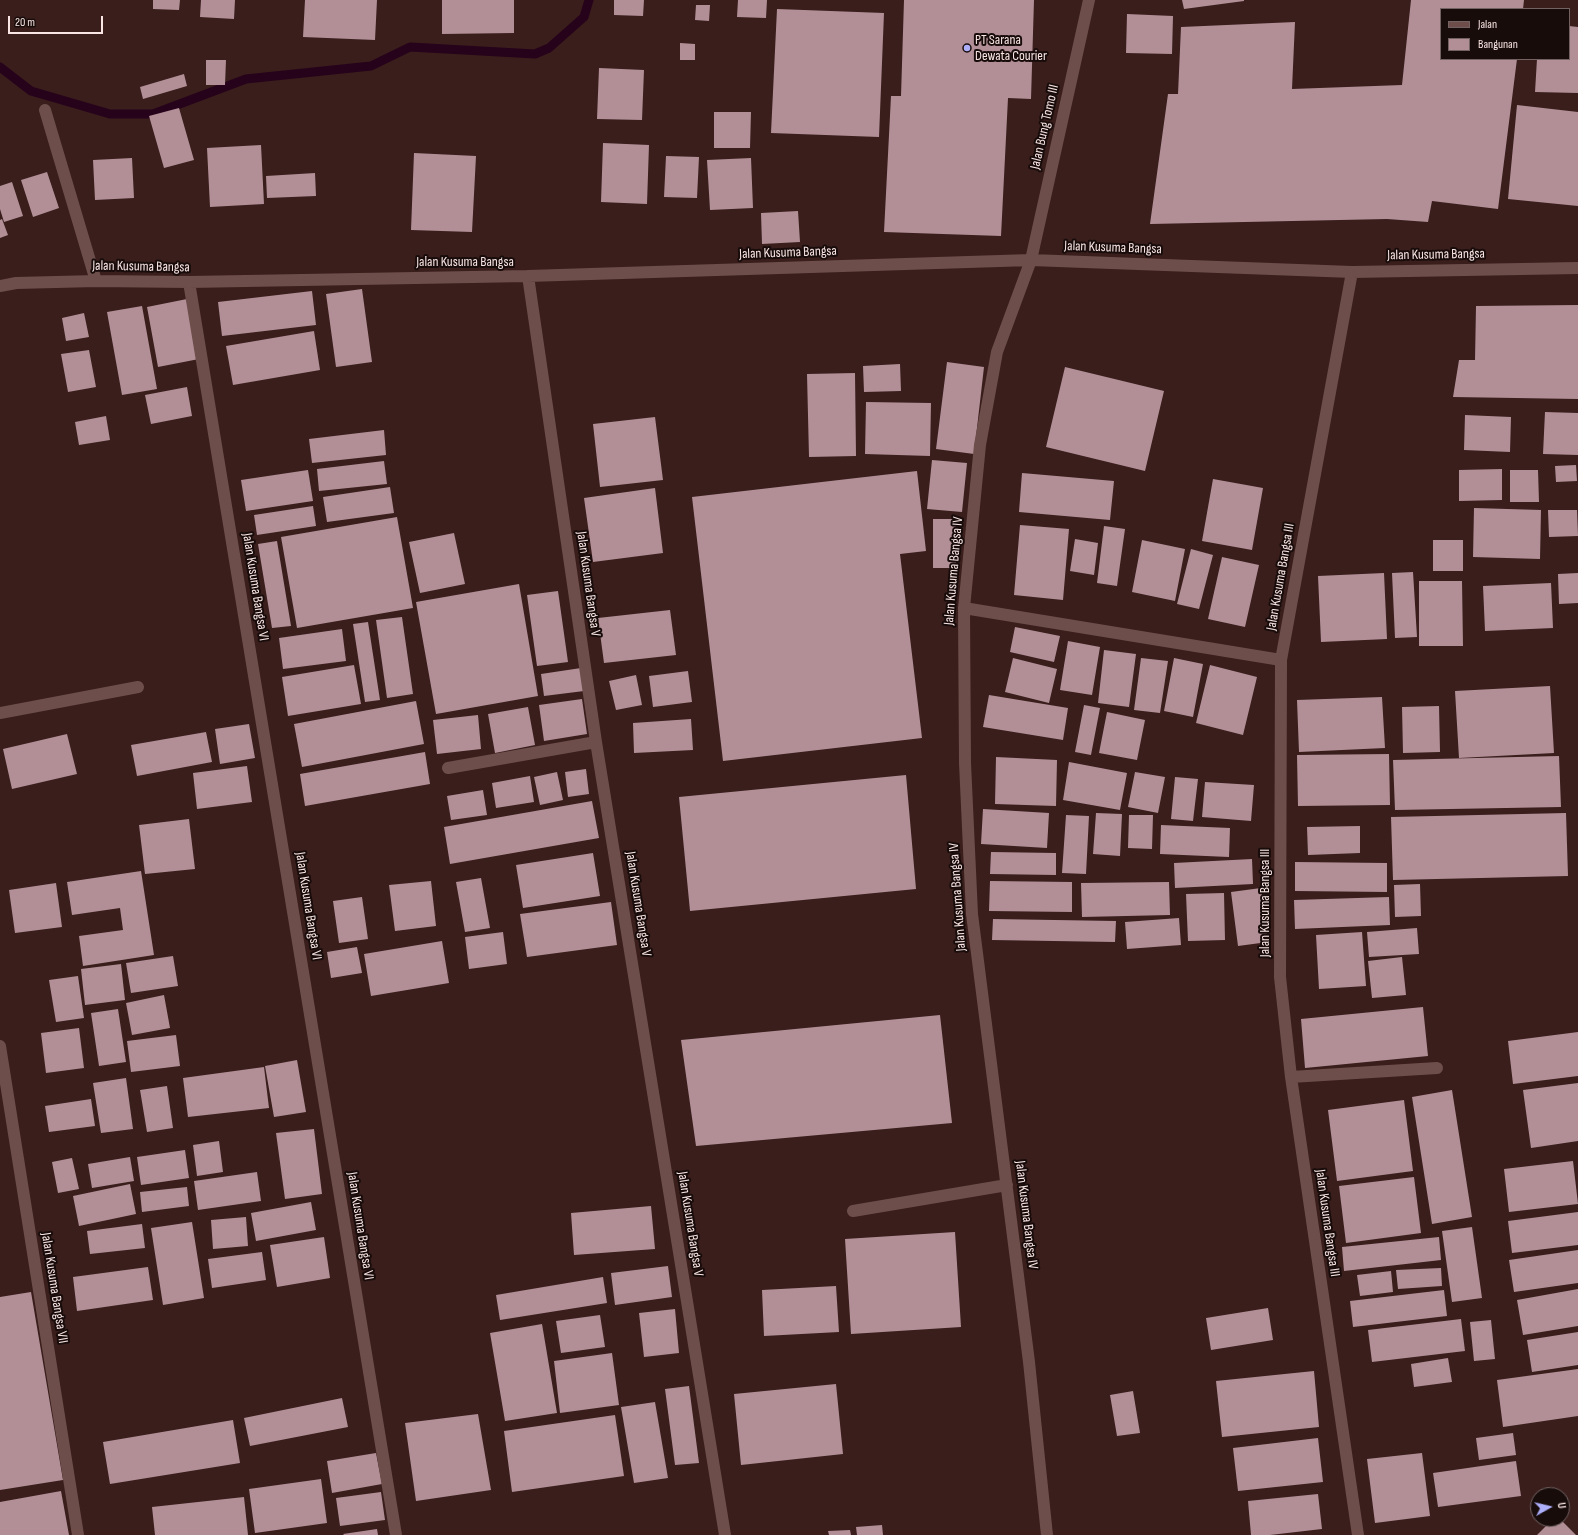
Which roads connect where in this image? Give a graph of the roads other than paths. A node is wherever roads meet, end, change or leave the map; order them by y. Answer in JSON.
{"nodes":[{"id":1,"x":1089,"y":0,"type":"edge"},
{"id":2,"x":45,"y":110,"type":"dead end"},
{"id":3,"x":1031,"y":260,"type":"junction"},
{"id":4,"x":1578,"y":268,"type":"edge"},
{"id":5,"x":1352,"y":272,"type":"junction"},
{"id":6,"x":528,"y":276,"type":"junction"},
{"id":7,"x":96,"y":281,"type":"junction"},
{"id":8,"x":189,"y":282,"type":"junction"},
{"id":9,"x":0,"y":286,"type":"edge"},
{"id":10,"x":964,"y":608,"type":"junction"},
{"id":11,"x":1281,"y":660,"type":"junction"},
{"id":12,"x":138,"y":687,"type":"dead end"},
{"id":13,"x":0,"y":713,"type":"edge"},
{"id":14,"x":596,"y":742,"type":"junction"},
{"id":15,"x":448,"y":768,"type":"dead end"},
{"id":16,"x":0,"y":1046,"type":"edge"},
{"id":17,"x":1437,"y":1068,"type":"dead end"},
{"id":18,"x":1291,"y":1077,"type":"junction"},
{"id":19,"x":1007,"y":1186,"type":"junction"},
{"id":20,"x":853,"y":1211,"type":"dead end"},
{"id":21,"x":78,"y":1535,"type":"edge"},
{"id":22,"x":396,"y":1535,"type":"edge"},
{"id":23,"x":725,"y":1535,"type":"edge"},
{"id":24,"x":1047,"y":1535,"type":"edge"},
{"id":25,"x":1358,"y":1535,"type":"edge"}],
"edges":[{"from":1,"to":3,"type":"street","name":"Jalan Bung Tomo III"},
{"from":2,"to":7,"type":"street"},
{"from":3,"to":5,"type":"street","name":"Jalan Kusuma Bangsa"},
{"from":3,"to":6,"type":"street","name":"Jalan Kusuma Bangsa"},
{"from":3,"to":10,"type":"street","name":"Jalan Kusuma Bangsa IV"},
{"from":4,"to":5,"type":"street","name":"Jalan Kusuma Bangsa"},
{"from":5,"to":11,"type":"street","name":"Jalan Kusuma Bangsa III"},
{"from":6,"to":8,"type":"street","name":"Jalan Kusuma Bangsa"},
{"from":6,"to":14,"type":"street","name":"Jalan Kusuma Bangsa V"},
{"from":7,"to":8,"type":"street","name":"Jalan Kusuma Bangsa"},
{"from":7,"to":9,"type":"street","name":"Jalan Kusuma Bangsa"},
{"from":8,"to":22,"type":"street","name":"Jalan Kusuma Bangsa VI"},
{"from":10,"to":11,"type":"street"},
{"from":10,"to":19,"type":"street","name":"Jalan Kusuma Bangsa IV"},
{"from":11,"to":18,"type":"street","name":"Jalan Kusuma Bangsa III"},
{"from":12,"to":13,"type":"street"},
{"from":14,"to":15,"type":"street"},
{"from":14,"to":23,"type":"street","name":"Jalan Kusuma Bangsa V"},
{"from":16,"to":21,"type":"street","name":"Jalan Kusuma Bangsa VII"},
{"from":17,"to":18,"type":"street"},
{"from":18,"to":25,"type":"street","name":"Jalan Kusuma Bangsa III"},
{"from":19,"to":20,"type":"street"},
{"from":19,"to":24,"type":"street","name":"Jalan Kusuma Bangsa IV"}]}
